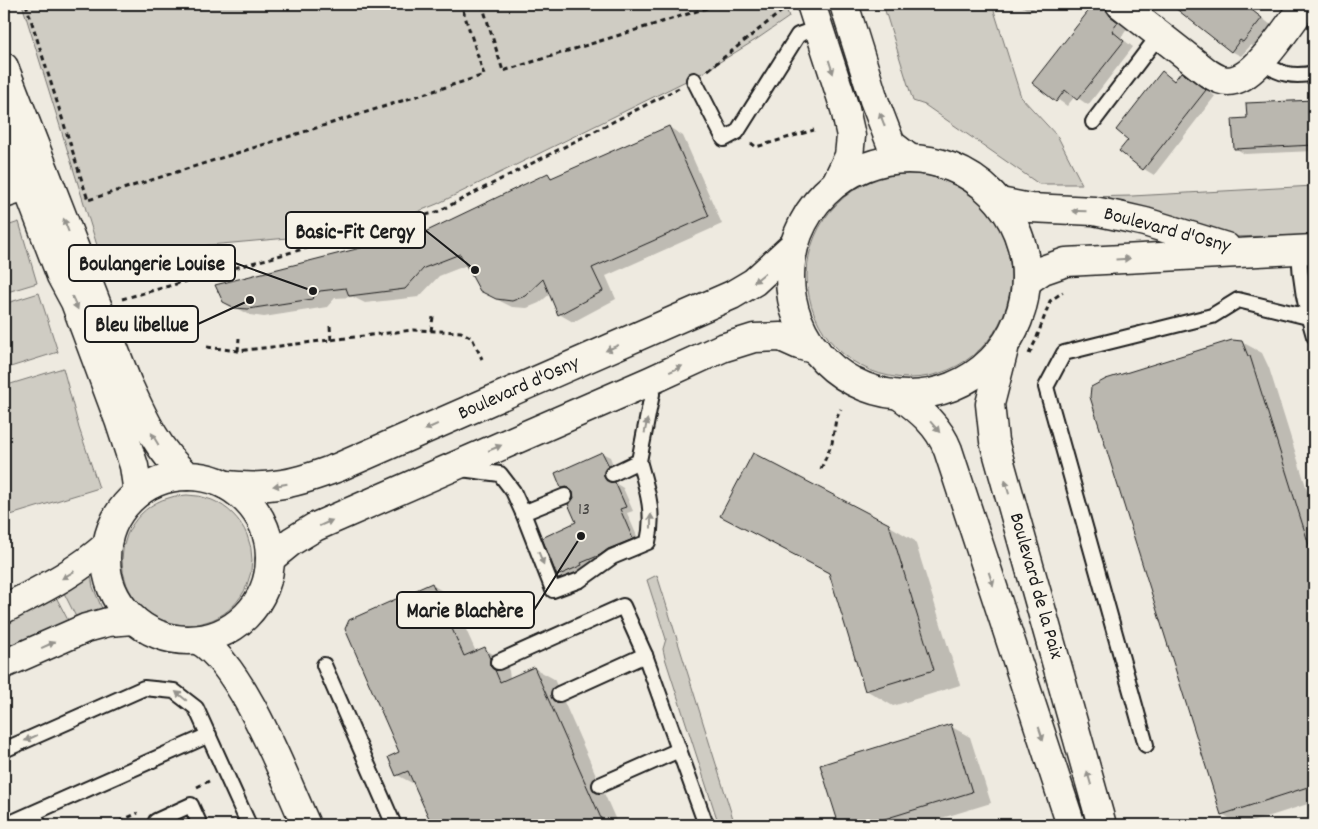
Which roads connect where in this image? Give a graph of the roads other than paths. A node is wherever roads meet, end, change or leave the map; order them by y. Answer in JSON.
{"nodes":[{"id":1,"x":844,"y":4,"type":"edge"},
{"id":2,"x":1120,"y":4,"type":"edge"},
{"id":3,"x":1307,"y":10,"type":"edge"},
{"id":4,"x":815,"y":16,"type":"edge"},
{"id":5,"x":1159,"y":35,"type":"junction"},
{"id":6,"x":1261,"y":60,"type":"junction"},
{"id":7,"x":4,"y":67,"type":"edge"},
{"id":8,"x":1314,"y":73,"type":"edge"},
{"id":9,"x":694,"y":80,"type":"road end"},
{"id":10,"x":4,"y":110,"type":"edge"},
{"id":11,"x":1093,"y":122,"type":"dead end"},
{"id":12,"x":909,"y":158,"type":"junction"},
{"id":13,"x":836,"y":183,"type":"junction"},
{"id":14,"x":27,"y":187,"type":"edge"},
{"id":15,"x":1000,"y":202,"type":"junction"},
{"id":16,"x":794,"y":245,"type":"junction"},
{"id":17,"x":1307,"y":250,"type":"edge"},
{"id":18,"x":1245,"y":252,"type":"junction"},
{"id":19,"x":1027,"y":281,"type":"junction"},
{"id":20,"x":1308,"y":317,"type":"junction"},
{"id":21,"x":1314,"y":336,"type":"edge"},
{"id":22,"x":816,"y":350,"type":"junction"},
{"id":23,"x":1016,"y":352,"type":"junction"},
{"id":24,"x":650,"y":381,"type":"junction"},
{"id":25,"x":899,"y":395,"type":"junction"},
{"id":26,"x":639,"y":461,"type":"junction"},
{"id":27,"x":450,"y":468,"type":"junction"},
{"id":28,"x":612,"y":474,"type":"dead end"},
{"id":29,"x":187,"y":476,"type":"junction"},
{"id":30,"x":226,"y":485,"type":"junction"},
{"id":31,"x":138,"y":493,"type":"junction"},
{"id":32,"x":565,"y":496,"type":"dead end"},
{"id":33,"x":523,"y":513,"type":"junction"},
{"id":34,"x":106,"y":545,"type":"junction"},
{"id":35,"x":270,"y":558,"type":"junction"},
{"id":36,"x":4,"y":609,"type":"edge"},
{"id":37,"x":133,"y":620,"type":"junction"},
{"id":38,"x":240,"y":622,"type":"junction"},
{"id":39,"x":198,"y":640,"type":"junction"},
{"id":40,"x":645,"y":656,"type":"junction"},
{"id":41,"x":498,"y":662,"type":"dead end"},
{"id":42,"x":4,"y":664,"type":"edge"},
{"id":43,"x":324,"y":665,"type":"dead end"},
{"id":44,"x":559,"y":694,"type":"dead end"},
{"id":45,"x":265,"y":734,"type":"junction"},
{"id":46,"x":209,"y":735,"type":"junction"},
{"id":47,"x":1146,"y":745,"type":"dead end"},
{"id":48,"x":4,"y":750,"type":"edge"},
{"id":49,"x":679,"y":750,"type":"junction"},
{"id":50,"x":600,"y":785,"type":"dead end"},
{"id":51,"x":36,"y":819,"type":"edge"},
{"id":52,"x":153,"y":824,"type":"edge"},
{"id":53,"x":6,"y":825,"type":"edge"},
{"id":54,"x":200,"y":825,"type":"edge"},
{"id":55,"x":249,"y":825,"type":"edge"},
{"id":56,"x":306,"y":825,"type":"edge"},
{"id":57,"x":393,"y":825,"type":"edge"},
{"id":58,"x":706,"y":825,"type":"edge"},
{"id":59,"x":1071,"y":825,"type":"edge"},
{"id":60,"x":1102,"y":825,"type":"edge"}],
"edges":[{"from":12,"to":1,"type":"main road","one_way":true},
{"from":2,"to":5,"type":"main road"},
{"from":3,"to":6,"type":"main road"},
{"from":4,"to":9,"type":"lane"},
{"from":4,"to":13,"type":"main road","one_way":true},
{"from":5,"to":6,"type":"main road"},
{"from":5,"to":11,"type":"lane"},
{"from":6,"to":8,"type":"lane"},
{"from":7,"to":14,"type":"main road"},
{"from":10,"to":14,"type":"main road"},
{"from":12,"to":13,"type":"main road"},
{"from":12,"to":15,"type":"main road"},
{"from":13,"to":16,"type":"main road"},
{"from":29,"to":14,"type":"main road","one_way":true},
{"from":14,"to":31,"type":"main road","one_way":true},
{"from":18,"to":15,"type":"main road","name":"Boulevard d'Osny","one_way":true},
{"from":15,"to":19,"type":"main road"},
{"from":16,"to":22,"type":"main road"},
{"from":16,"to":30,"type":"main road","name":"Boulevard d'Osny","one_way":true},
{"from":17,"to":18,"type":"main road","name":"Boulevard d'Osny"},
{"from":17,"to":20,"type":"lane"},
{"from":19,"to":18,"type":"main road","name":"Boulevard d'Osny","one_way":true},
{"from":19,"to":23,"type":"main road"},
{"from":20,"to":21,"type":"lane"},
{"from":20,"to":47,"type":"lane"},
{"from":24,"to":22,"type":"main road","one_way":true},
{"from":22,"to":25,"type":"main road"},
{"from":23,"to":25,"type":"main road"},
{"from":60,"to":23,"type":"main road","name":"Boulevard de la Paix","one_way":true},
{"from":26,"to":24,"type":"lane","one_way":true},
{"from":27,"to":24,"type":"main road","one_way":true},
{"from":25,"to":59,"type":"main road","name":"Boulevard de la Paix","one_way":true},
{"from":26,"to":28,"type":"lane"},
{"from":33,"to":26,"type":"lane","one_way":true},
{"from":27,"to":33,"type":"lane"},
{"from":35,"to":27,"type":"main road","one_way":true},
{"from":29,"to":30,"type":"main road"},
{"from":29,"to":31,"type":"main road"},
{"from":30,"to":35,"type":"main road"},
{"from":31,"to":34,"type":"main road"},
{"from":32,"to":33,"type":"lane"},
{"from":34,"to":36,"type":"main road","one_way":true},
{"from":34,"to":37,"type":"main road"},
{"from":35,"to":38,"type":"main road"},
{"from":37,"to":39,"type":"main road"},
{"from":42,"to":37,"type":"main road","one_way":true},
{"from":38,"to":39,"type":"main road"},
{"from":38,"to":45,"type":"main road"},
{"from":39,"to":45,"type":"main road"},
{"from":40,"to":41,"type":"lane"},
{"from":40,"to":44,"type":"lane"},
{"from":40,"to":49,"type":"lane"},
{"from":43,"to":57,"type":"lane"},
{"from":45,"to":56,"type":"main road"},
{"from":46,"to":48,"type":"lane","one_way":true},
{"from":46,"to":51,"type":"lane"},
{"from":46,"to":55,"type":"lane"},
{"from":49,"to":50,"type":"lane"},
{"from":49,"to":58,"type":"lane"},
{"from":51,"to":53,"type":"lane"},
{"from":52,"to":54,"type":"lane"}]}
